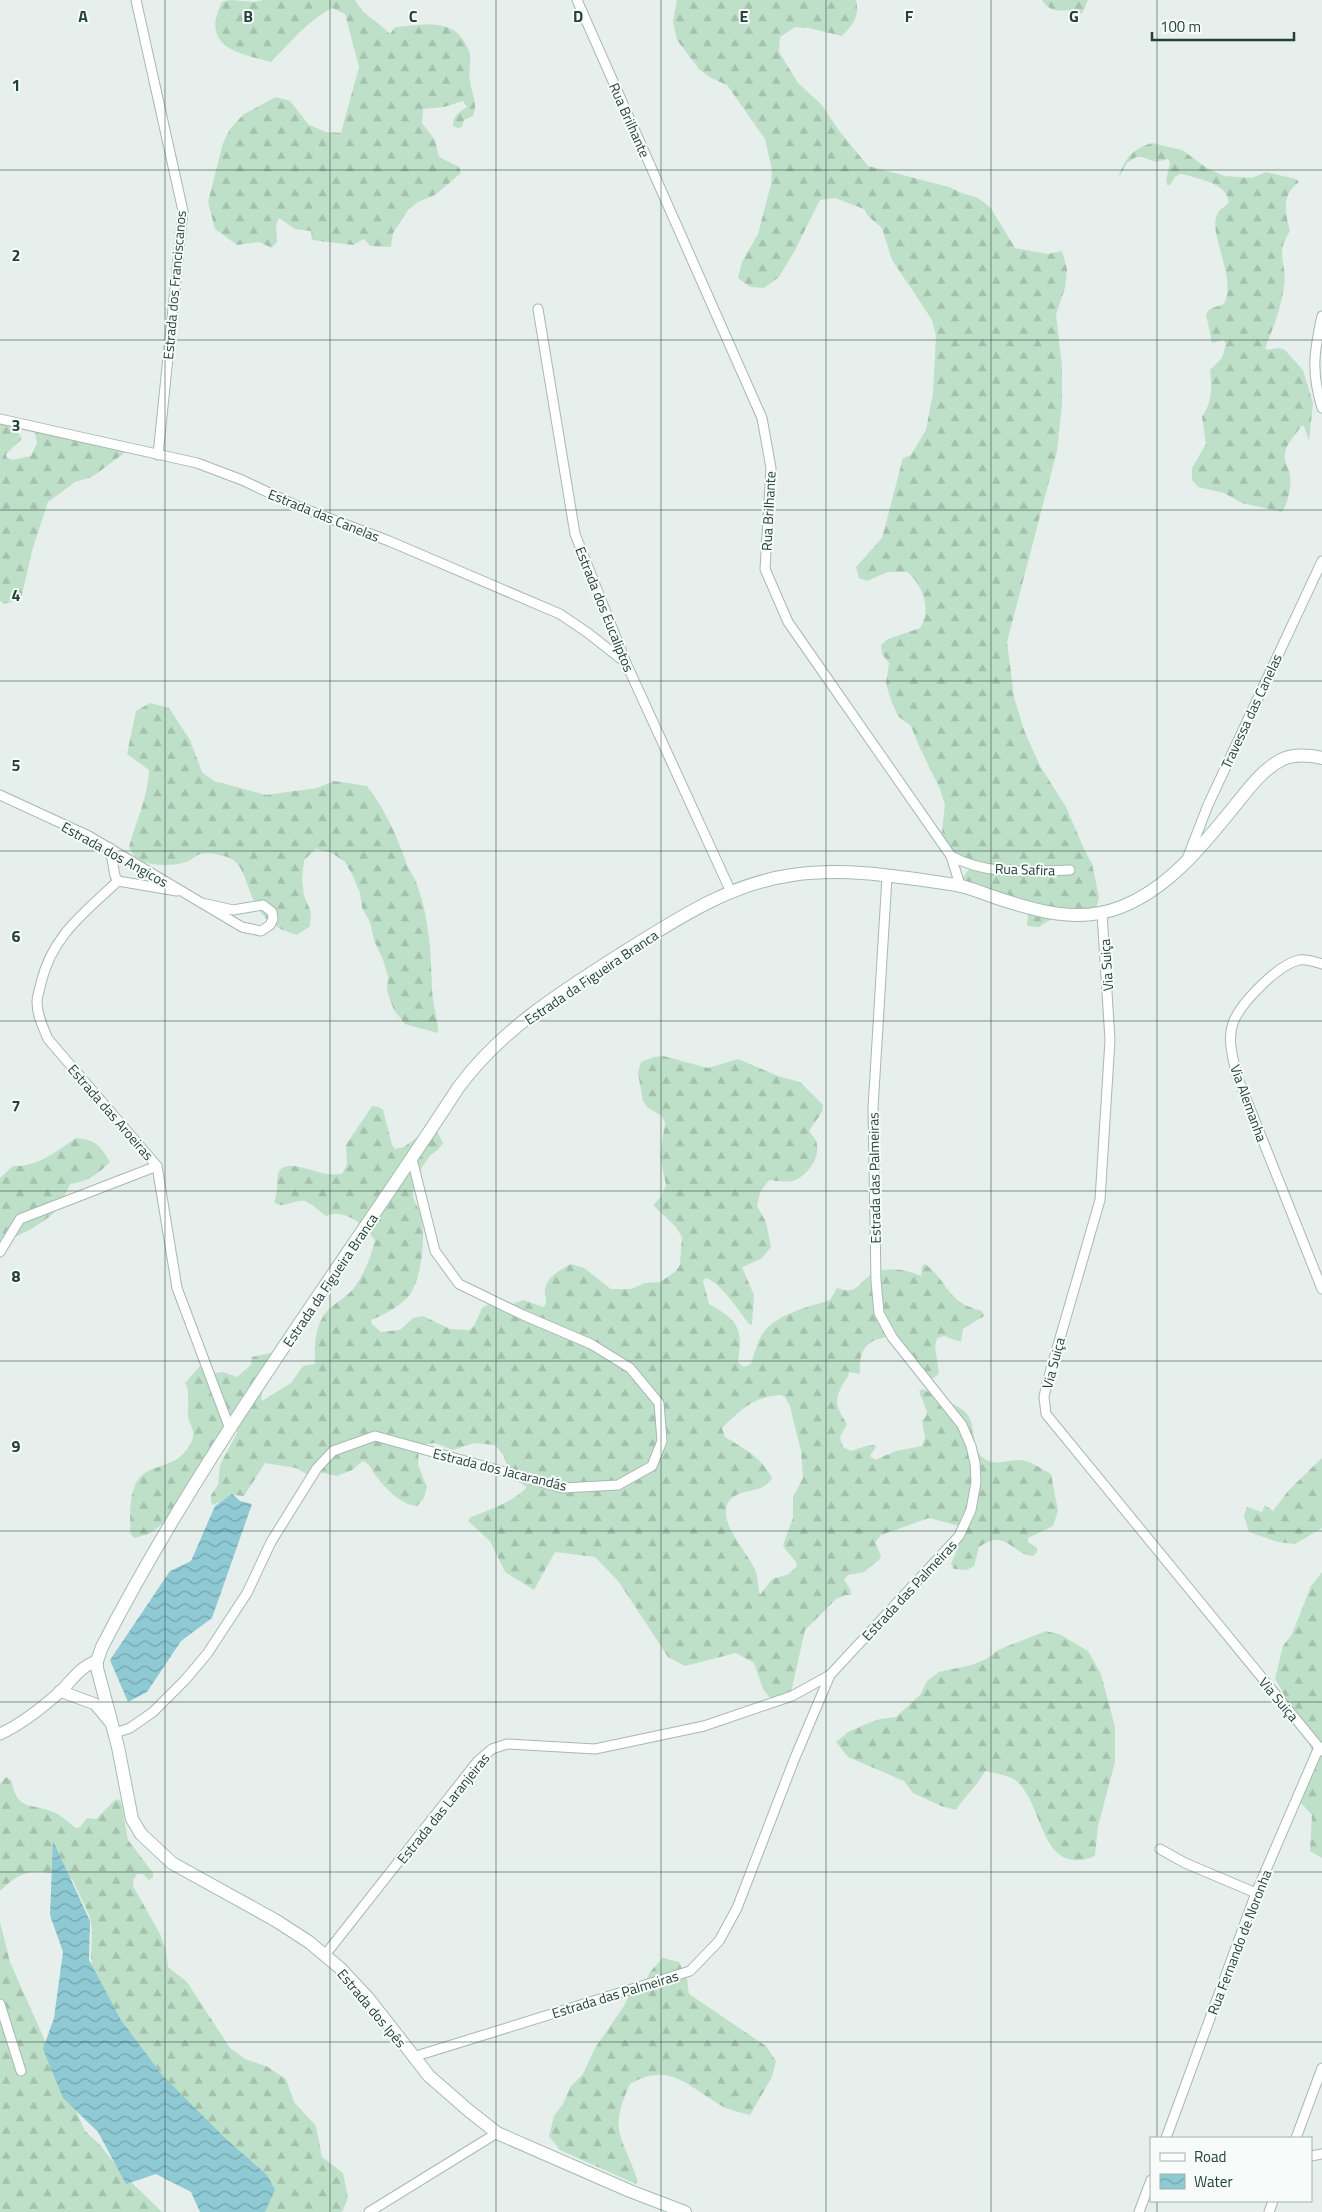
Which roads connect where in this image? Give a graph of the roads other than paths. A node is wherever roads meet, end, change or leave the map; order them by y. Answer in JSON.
{"nodes":[{"id":1,"x":136,"y":0,"type":"edge"},
{"id":2,"x":577,"y":0,"type":"edge"},
{"id":3,"x":538,"y":308,"type":"dead end"},
{"id":4,"x":1322,"y":316,"type":"edge"},
{"id":5,"x":1322,"y":408,"type":"edge"},
{"id":6,"x":0,"y":419,"type":"edge"},
{"id":7,"x":158,"y":455,"type":"junction"},
{"id":8,"x":1322,"y":561,"type":"edge"},
{"id":9,"x":626,"y":663,"type":"junction"},
{"id":10,"x":1322,"y":758,"type":"edge"},
{"id":11,"x":0,"y":795,"type":"edge"},
{"id":12,"x":110,"y":848,"type":"junction"},
{"id":13,"x":952,"y":856,"type":"junction"},
{"id":14,"x":1185,"y":864,"type":"junction"},
{"id":15,"x":1070,"y":870,"type":"dead end"},
{"id":16,"x":887,"y":877,"type":"junction"},
{"id":17,"x":118,"y":881,"type":"junction"},
{"id":18,"x":960,"y":885,"type":"junction"},
{"id":19,"x":184,"y":892,"type":"junction"},
{"id":20,"x":731,"y":892,"type":"junction"},
{"id":21,"x":202,"y":903,"type":"junction"},
{"id":22,"x":1102,"y":913,"type":"junction"},
{"id":23,"x":1322,"y":964,"type":"edge"},
{"id":24,"x":412,"y":1159,"type":"junction"},
{"id":25,"x":157,"y":1166,"type":"junction"},
{"id":26,"x":0,"y":1252,"type":"edge"},
{"id":27,"x":1322,"y":1289,"type":"edge"},
{"id":28,"x":230,"y":1429,"type":"junction"},
{"id":29,"x":97,"y":1661,"type":"junction"},
{"id":30,"x":830,"y":1675,"type":"junction"},
{"id":31,"x":60,"y":1692,"type":"junction"},
{"id":32,"x":114,"y":1730,"type":"junction"},
{"id":33,"x":0,"y":1734,"type":"edge"},
{"id":34,"x":1320,"y":1749,"type":"edge"},
{"id":35,"x":1160,"y":1849,"type":"dead end"},
{"id":36,"x":1256,"y":1893,"type":"junction"},
{"id":37,"x":325,"y":1955,"type":"junction"},
{"id":38,"x":0,"y":2004,"type":"edge"},
{"id":39,"x":413,"y":2057,"type":"junction"},
{"id":40,"x":1322,"y":2068,"type":"edge"},
{"id":41,"x":21,"y":2071,"type":"dead end"},
{"id":42,"x":497,"y":2133,"type":"junction"},
{"id":43,"x":1166,"y":2137,"type":"edge"},
{"id":44,"x":1296,"y":2137,"type":"edge"},
{"id":45,"x":1150,"y":2183,"type":"edge"},
{"id":46,"x":369,"y":2212,"type":"edge"},
{"id":47,"x":686,"y":2212,"type":"edge"},
{"id":48,"x":1139,"y":2212,"type":"edge"}],
"edges":[{"from":1,"to":7,"type":"street","name":"Estrada dos Franciscanos"},
{"from":2,"to":13,"type":"street","name":"Rua Brilhante"},
{"from":3,"to":9,"type":"street","name":"Estrada dos Eucaliptos"},
{"from":4,"to":5,"type":"street"},
{"from":6,"to":7,"type":"street","name":"Estrada das Canelas"},
{"from":7,"to":9,"type":"street","name":"Estrada das Canelas"},
{"from":8,"to":14,"type":"street","name":"Travessa das Canelas"},
{"from":9,"to":20,"type":"street","name":"Estrada dos Eucaliptos"},
{"from":10,"to":14,"type":"main road","name":"Estrada da Figueira Branca"},
{"from":11,"to":12,"type":"street","name":"Estrada dos Angicos"},
{"from":12,"to":17,"type":"street"},
{"from":12,"to":19,"type":"street","name":"Estrada dos Angicos"},
{"from":13,"to":15,"type":"street","name":"Rua Safira"},
{"from":13,"to":18,"type":"street","name":"Rua Brilhante"},
{"from":14,"to":22,"type":"main road","name":"Estrada da Figueira Branca"},
{"from":16,"to":18,"type":"main road","name":"Estrada da Figueira Branca"},
{"from":16,"to":20,"type":"main road","name":"Estrada da Figueira Branca"},
{"from":16,"to":30,"type":"street","name":"Estrada das Palmeiras"},
{"from":17,"to":19,"type":"street"},
{"from":17,"to":25,"type":"street","name":"Estrada das Aroeiras"},
{"from":18,"to":22,"type":"main road","name":"Estrada da Figueira Branca"},
{"from":19,"to":21,"type":"street","name":"Estrada dos Angicos"},
{"from":20,"to":24,"type":"main road","name":"Estrada da Figueira Branca"},
{"from":21,"to":21,"type":"street","name":"Estrada dos Angicos"},
{"from":22,"to":34,"type":"street","name":"Via Suiça"},
{"from":23,"to":27,"type":"street","name":"Via Alemanha"},
{"from":24,"to":28,"type":"main road","name":"Estrada da Figueira Branca"},
{"from":24,"to":32,"type":"street","name":"Estrada dos Jacarandás"},
{"from":25,"to":26,"type":"street"},
{"from":25,"to":28,"type":"street","name":"Estrada das Aroeiras"},
{"from":28,"to":29,"type":"main road","name":"Estrada da Figueira Branca"},
{"from":29,"to":31,"type":"street"},
{"from":29,"to":32,"type":"main road","name":"Estrada dos Ipês"},
{"from":30,"to":37,"type":"street","name":"Estrada das Laranjeiras"},
{"from":30,"to":39,"type":"street","name":"Estrada das Palmeiras"},
{"from":31,"to":32,"type":"street"},
{"from":31,"to":33,"type":"street"},
{"from":32,"to":37,"type":"main road","name":"Estrada dos Ipês"},
{"from":34,"to":36,"type":"street","name":"Rua Fernando de Noronha"},
{"from":35,"to":36,"type":"street"},
{"from":36,"to":43,"type":"street","name":"Rua Fernando de Noronha"},
{"from":37,"to":39,"type":"main road","name":"Estrada dos Ipês"},
{"from":38,"to":41,"type":"street"},
{"from":39,"to":42,"type":"main road","name":"Estrada dos Ipês"},
{"from":40,"to":44,"type":"street"},
{"from":42,"to":46,"type":"street"},
{"from":42,"to":47,"type":"main road","name":"Estrada dos Ipês"},
{"from":45,"to":48,"type":"street"}]}
